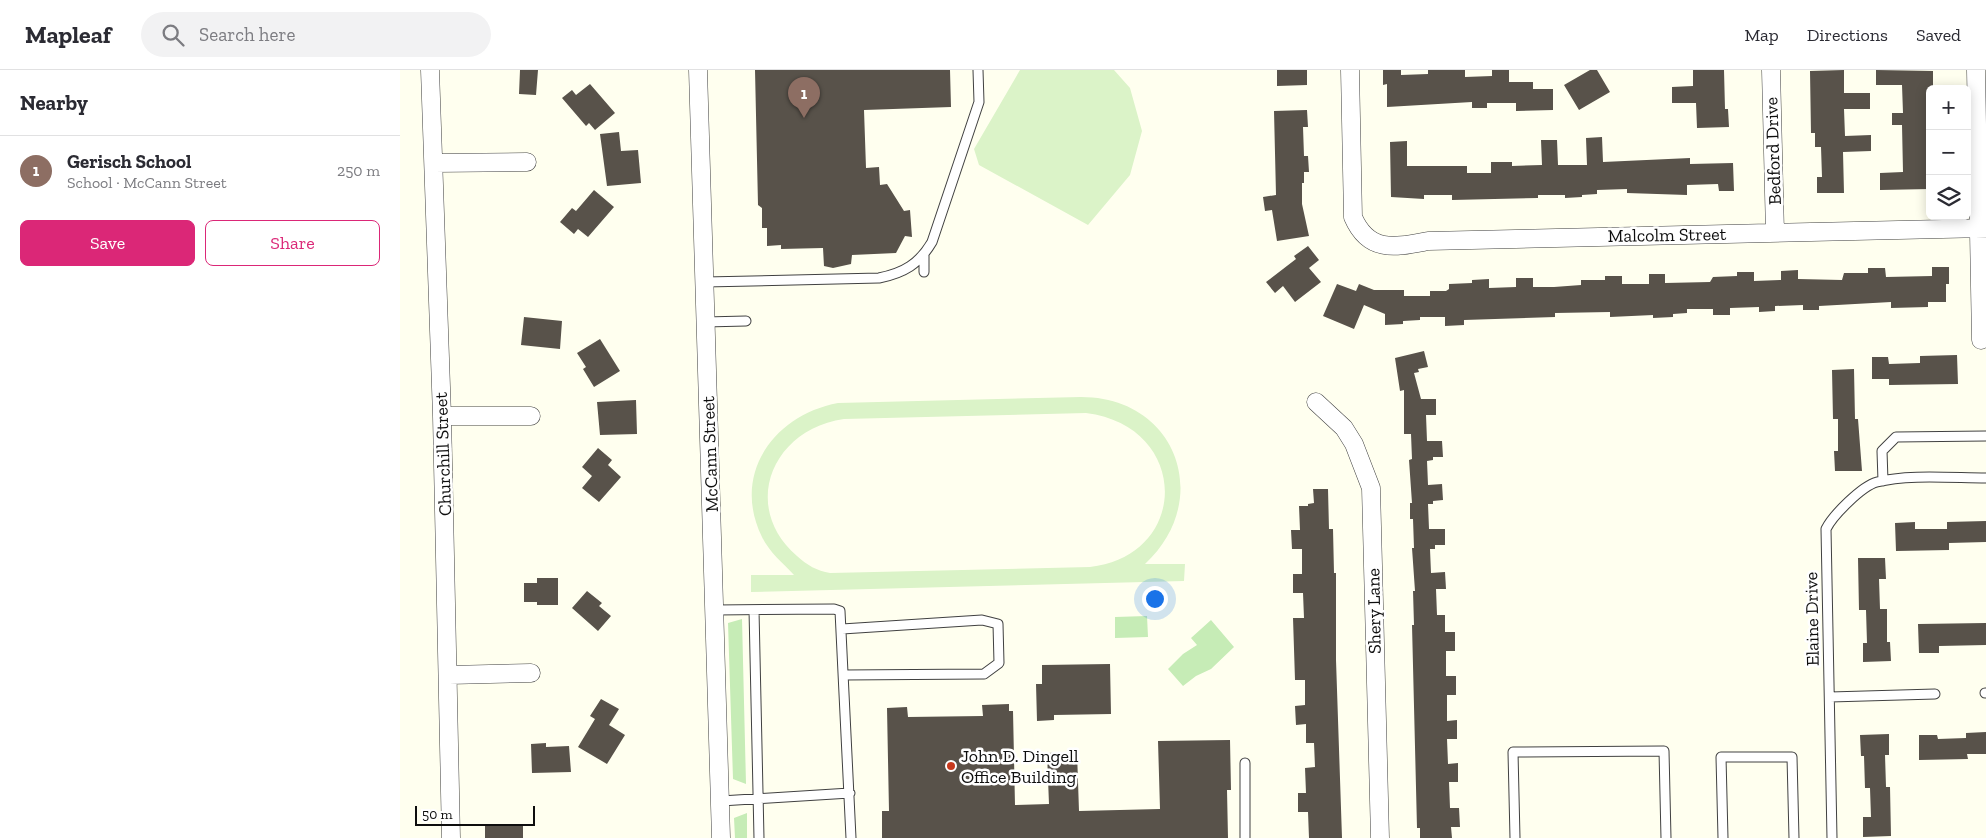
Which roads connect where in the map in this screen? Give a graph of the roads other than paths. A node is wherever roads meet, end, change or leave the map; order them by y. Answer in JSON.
{"nodes":[{"id":1,"x":430,"y":70,"type":"edge"},
{"id":2,"x":698,"y":70,"type":"edge"},
{"id":3,"x":978,"y":70,"type":"edge"},
{"id":4,"x":1350,"y":70,"type":"edge"},
{"id":5,"x":1771,"y":70,"type":"edge"},
{"id":6,"x":1976,"y":70,"type":"edge"},
{"id":7,"x":527,"y":162,"type":"dead end"},
{"id":8,"x":434,"y":163,"type":"junction"},
{"id":9,"x":1983,"y":228,"type":"edge"},
{"id":10,"x":1775,"y":233,"type":"junction"},
{"id":11,"x":924,"y":256,"type":"junction"},
{"id":12,"x":924,"y":272,"type":"dead end"},
{"id":13,"x":705,"y":282,"type":"junction"},
{"id":14,"x":706,"y":322,"type":"junction"},
{"id":15,"x":746,"y":322,"type":"dead end"},
{"id":16,"x":1980,"y":340,"type":"dead end"},
{"id":17,"x":1316,"y":402,"type":"dead end"},
{"id":18,"x":442,"y":416,"type":"junction"},
{"id":19,"x":531,"y":416,"type":"dead end"},
{"id":20,"x":1986,"y":436,"type":"edge"},
{"id":21,"x":1986,"y":478,"type":"edge"},
{"id":22,"x":1883,"y":481,"type":"junction"},
{"id":23,"x":716,"y":610,"type":"junction"},
{"id":24,"x":754,"y":610,"type":"junction"},
{"id":25,"x":842,"y":629,"type":"junction"},
{"id":26,"x":531,"y":673,"type":"dead end"},
{"id":27,"x":448,"y":675,"type":"junction"},
{"id":28,"x":844,"y":675,"type":"junction"},
{"id":29,"x":1935,"y":694,"type":"dead end"},
{"id":30,"x":1830,"y":697,"type":"junction"},
{"id":31,"x":1245,"y":763,"type":"dead end"},
{"id":32,"x":850,"y":793,"type":"junction"},
{"id":33,"x":759,"y":799,"type":"junction"},
{"id":34,"x":721,"y":801,"type":"junction"},
{"id":35,"x":451,"y":838,"type":"edge"},
{"id":36,"x":721,"y":838,"type":"edge"},
{"id":37,"x":760,"y":838,"type":"edge"},
{"id":38,"x":851,"y":838,"type":"edge"},
{"id":39,"x":1245,"y":838,"type":"edge"},
{"id":40,"x":1380,"y":838,"type":"edge"},
{"id":41,"x":1515,"y":838,"type":"edge"},
{"id":42,"x":1666,"y":838,"type":"edge"},
{"id":43,"x":1723,"y":838,"type":"edge"},
{"id":44,"x":1794,"y":838,"type":"edge"},
{"id":45,"x":1832,"y":838,"type":"edge"}],
"edges":[{"from":1,"to":8,"type":"street","name":"Churchill Street"},
{"from":2,"to":13,"type":"street","name":"McCann Street"},
{"from":3,"to":11,"type":"lane"},
{"from":4,"to":10,"type":"street","name":"Malcolm Street"},
{"from":5,"to":10,"type":"street","name":"Bedford Drive"},
{"from":6,"to":9,"type":"street"},
{"from":7,"to":8,"type":"street"},
{"from":8,"to":18,"type":"street","name":"Churchill Street"},
{"from":9,"to":10,"type":"street","name":"Malcolm Street"},
{"from":9,"to":16,"type":"street"},
{"from":11,"to":12,"type":"lane"},
{"from":11,"to":13,"type":"lane"},
{"from":13,"to":14,"type":"street","name":"McCann Street"},
{"from":14,"to":15,"type":"lane"},
{"from":14,"to":23,"type":"street","name":"McCann Street"},
{"from":17,"to":40,"type":"street","name":"Shery Lane"},
{"from":18,"to":19,"type":"street"},
{"from":18,"to":27,"type":"street","name":"Churchill Street"},
{"from":20,"to":22,"type":"lane"},
{"from":21,"to":22,"type":"lane","name":"Elaine Drive"},
{"from":22,"to":30,"type":"lane","name":"Elaine Drive"},
{"from":23,"to":24,"type":"lane"},
{"from":23,"to":34,"type":"street","name":"McCann Street"},
{"from":24,"to":25,"type":"lane"},
{"from":24,"to":33,"type":"lane"},
{"from":25,"to":28,"type":"lane"},
{"from":25,"to":28,"type":"lane"},
{"from":26,"to":27,"type":"street"},
{"from":27,"to":35,"type":"street","name":"Churchill Street"},
{"from":28,"to":32,"type":"lane"},
{"from":29,"to":30,"type":"lane"},
{"from":30,"to":45,"type":"lane","name":"Elaine Drive"},
{"from":31,"to":39,"type":"lane"},
{"from":32,"to":33,"type":"lane"},
{"from":32,"to":38,"type":"lane"},
{"from":33,"to":34,"type":"lane"},
{"from":33,"to":37,"type":"lane"},
{"from":34,"to":36,"type":"street","name":"McCann Street"},
{"from":41,"to":42,"type":"lane"},
{"from":43,"to":44,"type":"lane"}]}
